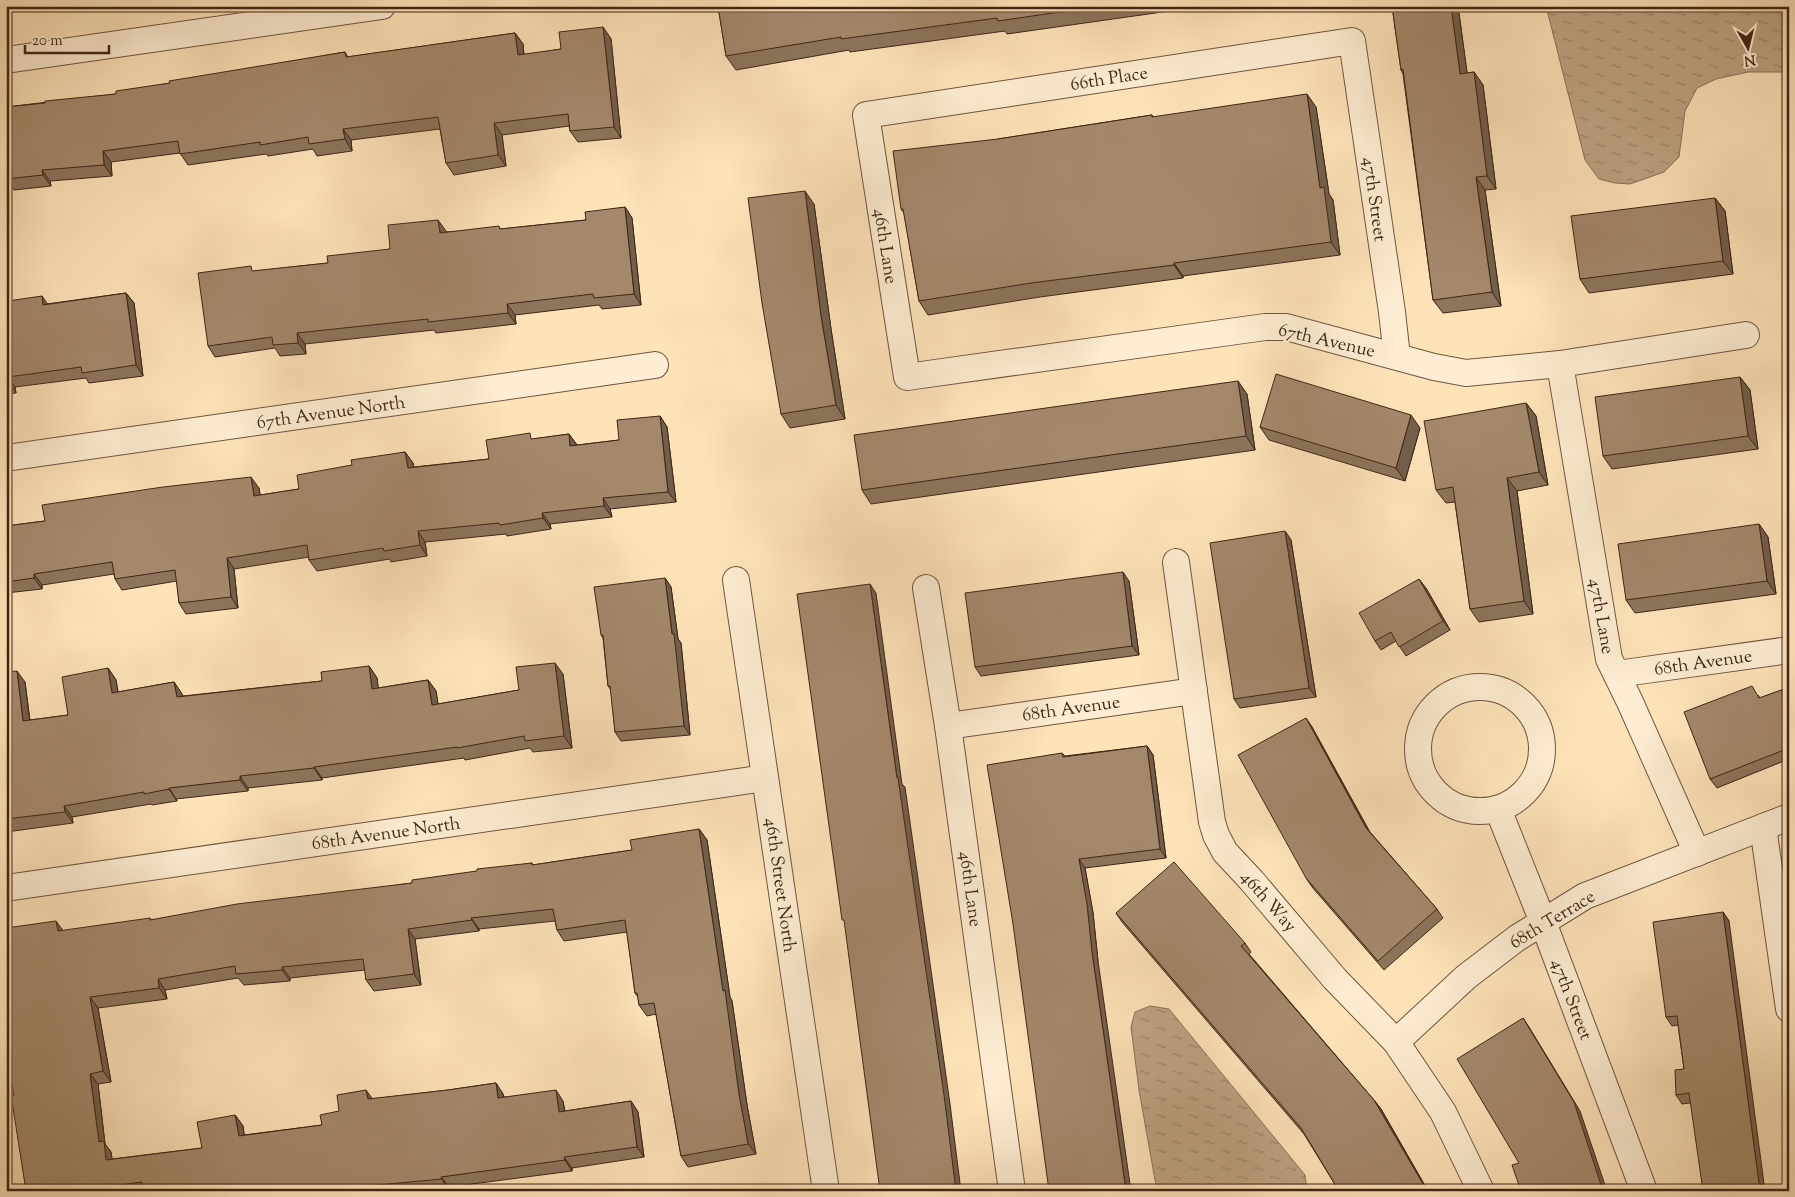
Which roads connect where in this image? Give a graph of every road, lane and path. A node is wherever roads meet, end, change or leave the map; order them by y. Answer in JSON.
{"nodes":[{"id":1,"x":382,"y":6,"type":"edge"},
{"id":2,"x":1352,"y":41,"type":"joint"},
{"id":3,"x":6,"y":60,"type":"edge"},
{"id":4,"x":866,"y":115,"type":"joint"},
{"id":5,"x":1746,"y":335,"type":"dead end"},
{"id":6,"x":1396,"y":357,"type":"junction"},
{"id":7,"x":1560,"y":364,"type":"junction"},
{"id":8,"x":656,"y":365,"type":"dead end"},
{"id":9,"x":907,"y":377,"type":"joint"},
{"id":10,"x":6,"y":458,"type":"edge"},
{"id":11,"x":1176,"y":562,"type":"dead end"},
{"id":12,"x":736,"y":580,"type":"dead end"},
{"id":13,"x":926,"y":588,"type":"dead end"},
{"id":14,"x":1789,"y":650,"type":"edge"},
{"id":15,"x":1617,"y":674,"type":"junction"},
{"id":16,"x":1194,"y":692,"type":"junction"},
{"id":17,"x":948,"y":726,"type":"junction"},
{"id":18,"x":765,"y":778,"type":"junction"},
{"id":19,"x":1498,"y":808,"type":"junction"},
{"id":20,"x":1789,"y":817,"type":"edge"},
{"id":21,"x":1763,"y":827,"type":"junction"},
{"id":22,"x":1697,"y":854,"type":"junction"},
{"id":23,"x":6,"y":888,"type":"edge"},
{"id":24,"x":1543,"y":922,"type":"junction"},
{"id":25,"x":1789,"y":1009,"type":"edge"},
{"id":26,"x":1396,"y":1042,"type":"junction"},
{"id":27,"x":826,"y":1191,"type":"edge"},
{"id":28,"x":1012,"y":1191,"type":"edge"},
{"id":29,"x":1481,"y":1191,"type":"edge"},
{"id":30,"x":1644,"y":1191,"type":"edge"}],
"edges":[{"from":1,"to":3,"type":"street"},
{"from":2,"to":4,"type":"street","name":"66th Place"},
{"from":2,"to":6,"type":"street","name":"47th Street"},
{"from":4,"to":9,"type":"street","name":"46th Lane"},
{"from":5,"to":7,"type":"street","name":"67th Avenue"},
{"from":6,"to":7,"type":"street","name":"67th Avenue"},
{"from":6,"to":9,"type":"street","name":"67th Avenue"},
{"from":7,"to":15,"type":"street","name":"47th Lane"},
{"from":8,"to":10,"type":"street","name":"67th Avenue North"},
{"from":11,"to":16,"type":"street","name":"46th Way"},
{"from":12,"to":18,"type":"street","name":"46th Street North"},
{"from":13,"to":17,"type":"street","name":"46th Lane"},
{"from":14,"to":15,"type":"street","name":"68th Avenue"},
{"from":15,"to":22,"type":"street","name":"47th Lane"},
{"from":16,"to":17,"type":"street","name":"68th Avenue"},
{"from":16,"to":26,"type":"street","name":"46th Way"},
{"from":17,"to":28,"type":"street","name":"46th Lane"},
{"from":18,"to":23,"type":"street","name":"68th Avenue North"},
{"from":18,"to":27,"type":"street","name":"46th Street North"},
{"from":19,"to":19,"type":"street"},
{"from":19,"to":24,"type":"street","name":"47th Street"},
{"from":20,"to":21,"type":"street","name":"68th Terrace"},
{"from":21,"to":22,"type":"street","name":"68th Terrace"},
{"from":21,"to":25,"type":"street"},
{"from":22,"to":24,"type":"street","name":"68th Terrace"},
{"from":24,"to":26,"type":"street","name":"68th Terrace"},
{"from":24,"to":30,"type":"street","name":"47th Street"},
{"from":26,"to":29,"type":"street","name":"46th Way"}]}
